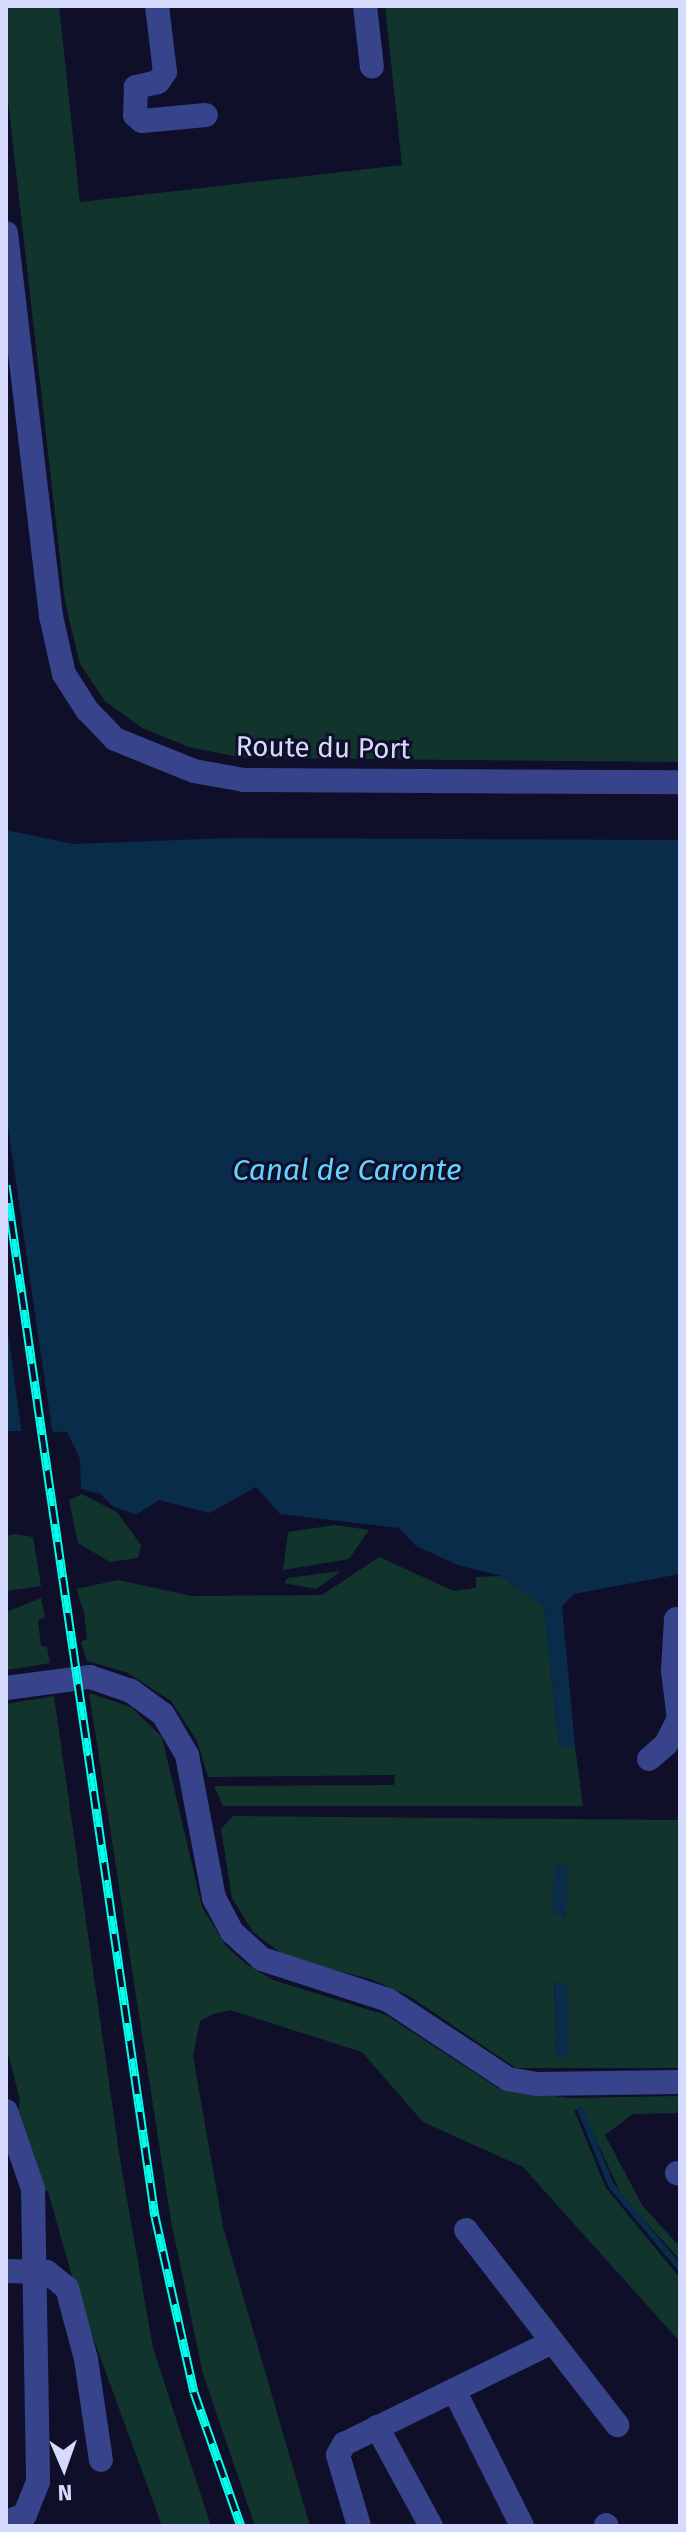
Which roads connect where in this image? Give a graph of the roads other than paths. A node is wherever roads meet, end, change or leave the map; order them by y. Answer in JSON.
{"nodes":[{"id":1,"x":157,"y":6,"type":"edge"},
{"id":2,"x":365,"y":6,"type":"edge"},
{"id":3,"x":372,"y":67,"type":"dead end"},
{"id":4,"x":206,"y":115,"type":"dead end"},
{"id":5,"x":6,"y":233,"type":"edge"},
{"id":6,"x":680,"y":782,"type":"edge"},
{"id":7,"x":676,"y":1619,"type":"dead end"},
{"id":8,"x":6,"y":1688,"type":"edge"},
{"id":9,"x":649,"y":1759,"type":"dead end"},
{"id":10,"x":680,"y":2082,"type":"edge"},
{"id":11,"x":6,"y":2111,"type":"edge"},
{"id":12,"x":466,"y":2230,"type":"dead end"},
{"id":13,"x":6,"y":2271,"type":"edge"},
{"id":14,"x":33,"y":2272,"type":"junction"},
{"id":15,"x":552,"y":2342,"type":"junction"},
{"id":16,"x":454,"y":2390,"type":"junction"},
{"id":17,"x":617,"y":2425,"type":"dead end"},
{"id":18,"x":377,"y":2427,"type":"junction"},
{"id":19,"x":101,"y":2460,"type":"dead end"},
{"id":20,"x":6,"y":2522,"type":"edge"},
{"id":21,"x":359,"y":2526,"type":"edge"},
{"id":22,"x":431,"y":2526,"type":"edge"},
{"id":23,"x":522,"y":2526,"type":"edge"}],
"edges":[{"from":1,"to":4,"type":"street"},
{"from":2,"to":3,"type":"street"},
{"from":5,"to":6,"type":"street","name":"Route du Port"},
{"from":7,"to":9,"type":"street"},
{"from":8,"to":10,"type":"street"},
{"from":11,"to":14,"type":"street"},
{"from":12,"to":15,"type":"street"},
{"from":13,"to":14,"type":"street"},
{"from":14,"to":19,"type":"street"},
{"from":14,"to":20,"type":"street"},
{"from":15,"to":16,"type":"street"},
{"from":15,"to":17,"type":"street"},
{"from":16,"to":18,"type":"street"},
{"from":16,"to":23,"type":"street"},
{"from":18,"to":21,"type":"street"},
{"from":18,"to":22,"type":"street"}]}
